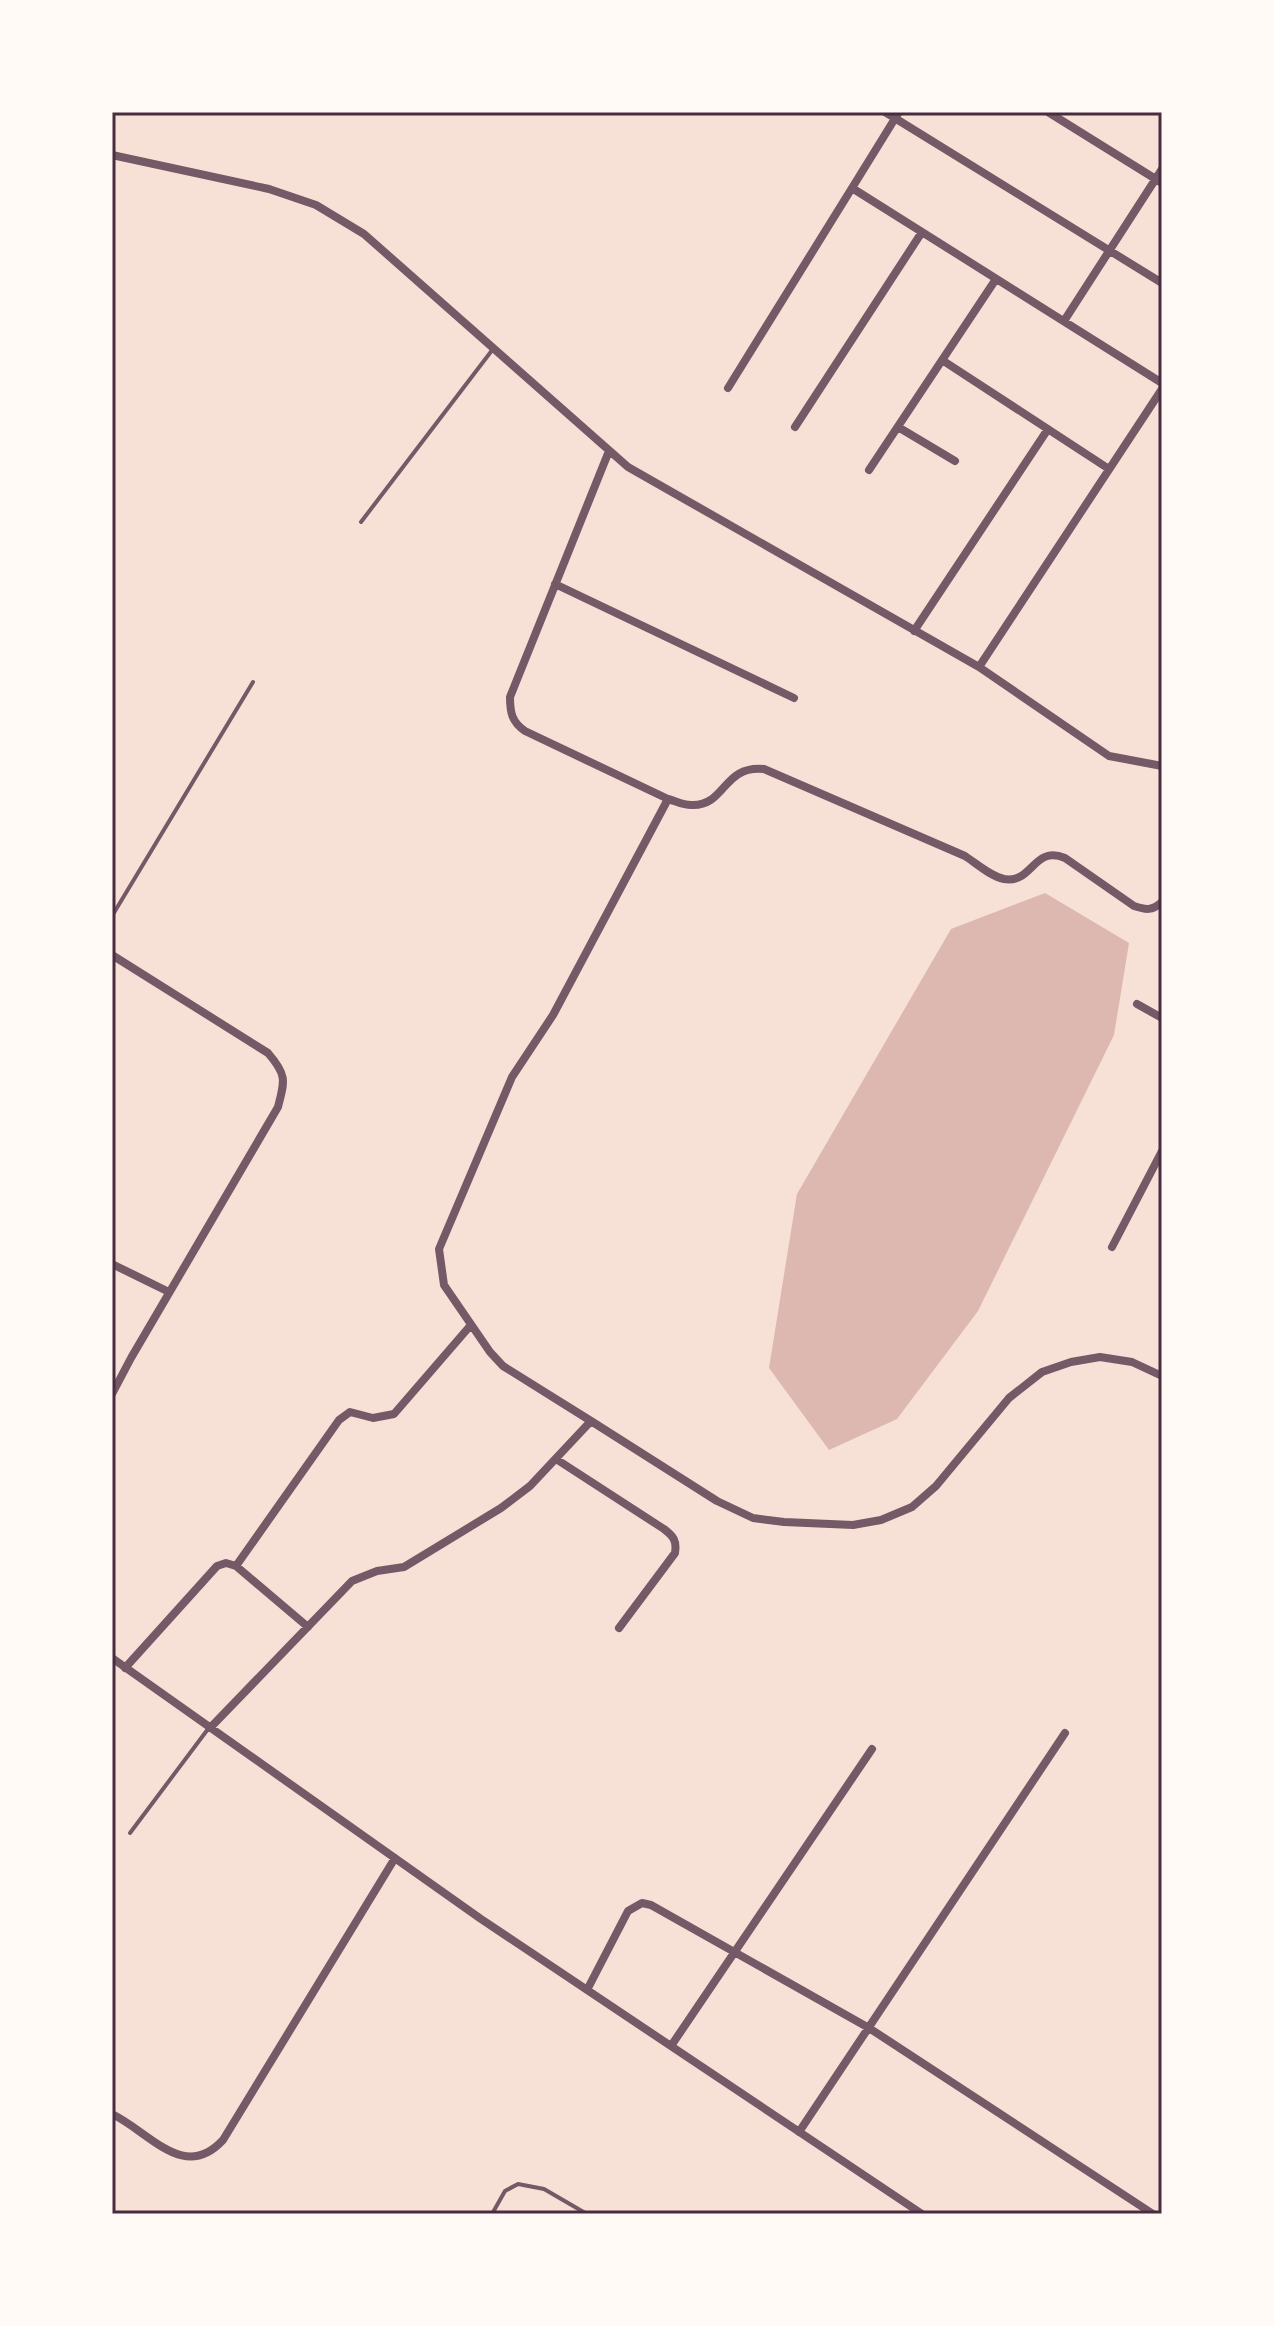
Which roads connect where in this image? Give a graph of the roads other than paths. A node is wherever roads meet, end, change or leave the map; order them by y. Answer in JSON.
{"nodes":[{"id":1,"x":885,"y":112,"type":"edge"},
{"id":2,"x":1048,"y":112,"type":"edge"},
{"id":3,"x":897,"y":115,"type":"edge"},
{"id":4,"x":112,"y":155,"type":"edge"},
{"id":5,"x":1162,"y":169,"type":"edge"},
{"id":6,"x":1159,"y":181,"type":"edge"},
{"id":7,"x":852,"y":188,"type":"junction"},
{"id":8,"x":922,"y":232,"type":"junction"},
{"id":9,"x":1109,"y":251,"type":"junction"},
{"id":10,"x":996,"y":279,"type":"junction"},
{"id":11,"x":1162,"y":283,"type":"edge"},
{"id":12,"x":1064,"y":321,"type":"junction"},
{"id":13,"x":494,"y":348,"type":"junction"},
{"id":14,"x":942,"y":360,"type":"junction"},
{"id":15,"x":1162,"y":383,"type":"edge"},
{"id":16,"x":728,"y":388,"type":"dead end"},
{"id":17,"x":1162,"y":389,"type":"edge"},
{"id":18,"x":795,"y":427,"type":"dead end"},
{"id":19,"x":898,"y":427,"type":"junction"},
{"id":20,"x":1048,"y":429,"type":"junction"},
{"id":21,"x":609,"y":451,"type":"junction"},
{"id":22,"x":955,"y":461,"type":"dead end"},
{"id":23,"x":1109,"y":469,"type":"junction"},
{"id":24,"x":869,"y":470,"type":"dead end"},
{"id":25,"x":361,"y":522,"type":"dead end"},
{"id":26,"x":555,"y":584,"type":"junction"},
{"id":27,"x":914,"y":631,"type":"junction"},
{"id":28,"x":979,"y":667,"type":"junction"},
{"id":29,"x":253,"y":682,"type":"dead end"},
{"id":30,"x":794,"y":698,"type":"dead end"},
{"id":31,"x":1162,"y":766,"type":"edge"},
{"id":32,"x":668,"y":799,"type":"junction"},
{"id":33,"x":1162,"y":902,"type":"edge"},
{"id":34,"x":112,"y":916,"type":"edge"},
{"id":35,"x":112,"y":955,"type":"edge"},
{"id":36,"x":1137,"y":1004,"type":"dead end"},
{"id":37,"x":1162,"y":1018,"type":"edge"},
{"id":38,"x":1162,"y":1151,"type":"edge"},
{"id":39,"x":1112,"y":1247,"type":"dead end"},
{"id":40,"x":112,"y":1264,"type":"edge"},
{"id":41,"x":169,"y":1292,"type":"junction"},
{"id":42,"x":470,"y":1326,"type":"junction"},
{"id":43,"x":1162,"y":1376,"type":"edge"},
{"id":44,"x":112,"y":1394,"type":"edge"},
{"id":45,"x":591,"y":1421,"type":"junction"},
{"id":46,"x":556,"y":1459,"type":"junction"},
{"id":47,"x":236,"y":1566,"type":"junction"},
{"id":48,"x":308,"y":1627,"type":"junction"},
{"id":49,"x":619,"y":1628,"type":"dead end"},
{"id":50,"x":113,"y":1661,"type":"edge"},
{"id":51,"x":125,"y":1668,"type":"junction"},
{"id":52,"x":210,"y":1728,"type":"junction"},
{"id":53,"x":1065,"y":1733,"type":"dead end"},
{"id":54,"x":872,"y":1749,"type":"dead end"},
{"id":55,"x":130,"y":1833,"type":"dead end"},
{"id":56,"x":395,"y":1858,"type":"junction"},
{"id":57,"x":735,"y":1952,"type":"junction"},
{"id":58,"x":587,"y":1990,"type":"junction"},
{"id":59,"x":869,"y":2028,"type":"junction"},
{"id":60,"x":671,"y":2046,"type":"junction"},
{"id":61,"x":112,"y":2114,"type":"edge"},
{"id":62,"x":799,"y":2132,"type":"junction"},
{"id":63,"x":492,"y":2214,"type":"edge"},
{"id":64,"x":587,"y":2214,"type":"edge"},
{"id":65,"x":922,"y":2214,"type":"edge"},
{"id":66,"x":1153,"y":2214,"type":"edge"}],
"edges":[{"from":1,"to":3,"type":"street"},
{"from":2,"to":6,"type":"street"},
{"from":3,"to":7,"type":"street"},
{"from":3,"to":9,"type":"street"},
{"from":4,"to":13,"type":"street"},
{"from":5,"to":6,"type":"street"},
{"from":6,"to":9,"type":"street"},
{"from":7,"to":8,"type":"street"},
{"from":7,"to":16,"type":"street"},
{"from":8,"to":10,"type":"street"},
{"from":8,"to":18,"type":"street"},
{"from":9,"to":11,"type":"street"},
{"from":9,"to":12,"type":"street"},
{"from":10,"to":12,"type":"street"},
{"from":10,"to":14,"type":"street"},
{"from":12,"to":15,"type":"street"},
{"from":13,"to":21,"type":"street"},
{"from":13,"to":25,"type":"lane"},
{"from":14,"to":19,"type":"street"},
{"from":14,"to":20,"type":"street"},
{"from":17,"to":23,"type":"street"},
{"from":19,"to":22,"type":"street"},
{"from":19,"to":24,"type":"street"},
{"from":20,"to":23,"type":"street"},
{"from":20,"to":27,"type":"street"},
{"from":21,"to":26,"type":"street"},
{"from":21,"to":27,"type":"street"},
{"from":23,"to":28,"type":"street"},
{"from":26,"to":30,"type":"street"},
{"from":26,"to":32,"type":"street"},
{"from":27,"to":28,"type":"street"},
{"from":28,"to":31,"type":"street"},
{"from":29,"to":34,"type":"lane"},
{"from":32,"to":33,"type":"street"},
{"from":32,"to":42,"type":"street"},
{"from":35,"to":41,"type":"street"},
{"from":36,"to":37,"type":"street"},
{"from":38,"to":39,"type":"street"},
{"from":40,"to":41,"type":"street"},
{"from":41,"to":44,"type":"street"},
{"from":42,"to":45,"type":"street"},
{"from":42,"to":47,"type":"street"},
{"from":43,"to":45,"type":"street"},
{"from":45,"to":46,"type":"street"},
{"from":46,"to":48,"type":"street"},
{"from":46,"to":49,"type":"street"},
{"from":47,"to":48,"type":"street"},
{"from":47,"to":51,"type":"street"},
{"from":48,"to":52,"type":"street"},
{"from":50,"to":51,"type":"street"},
{"from":51,"to":52,"type":"street"},
{"from":52,"to":55,"type":"lane"},
{"from":52,"to":56,"type":"street"},
{"from":53,"to":59,"type":"street"},
{"from":54,"to":57,"type":"street"},
{"from":56,"to":58,"type":"street"},
{"from":56,"to":61,"type":"street"},
{"from":57,"to":58,"type":"street"},
{"from":57,"to":59,"type":"street"},
{"from":57,"to":60,"type":"street"},
{"from":58,"to":60,"type":"street"},
{"from":59,"to":62,"type":"street"},
{"from":59,"to":66,"type":"street"},
{"from":60,"to":62,"type":"street"},
{"from":62,"to":65,"type":"street"},
{"from":63,"to":64,"type":"lane"}]}
